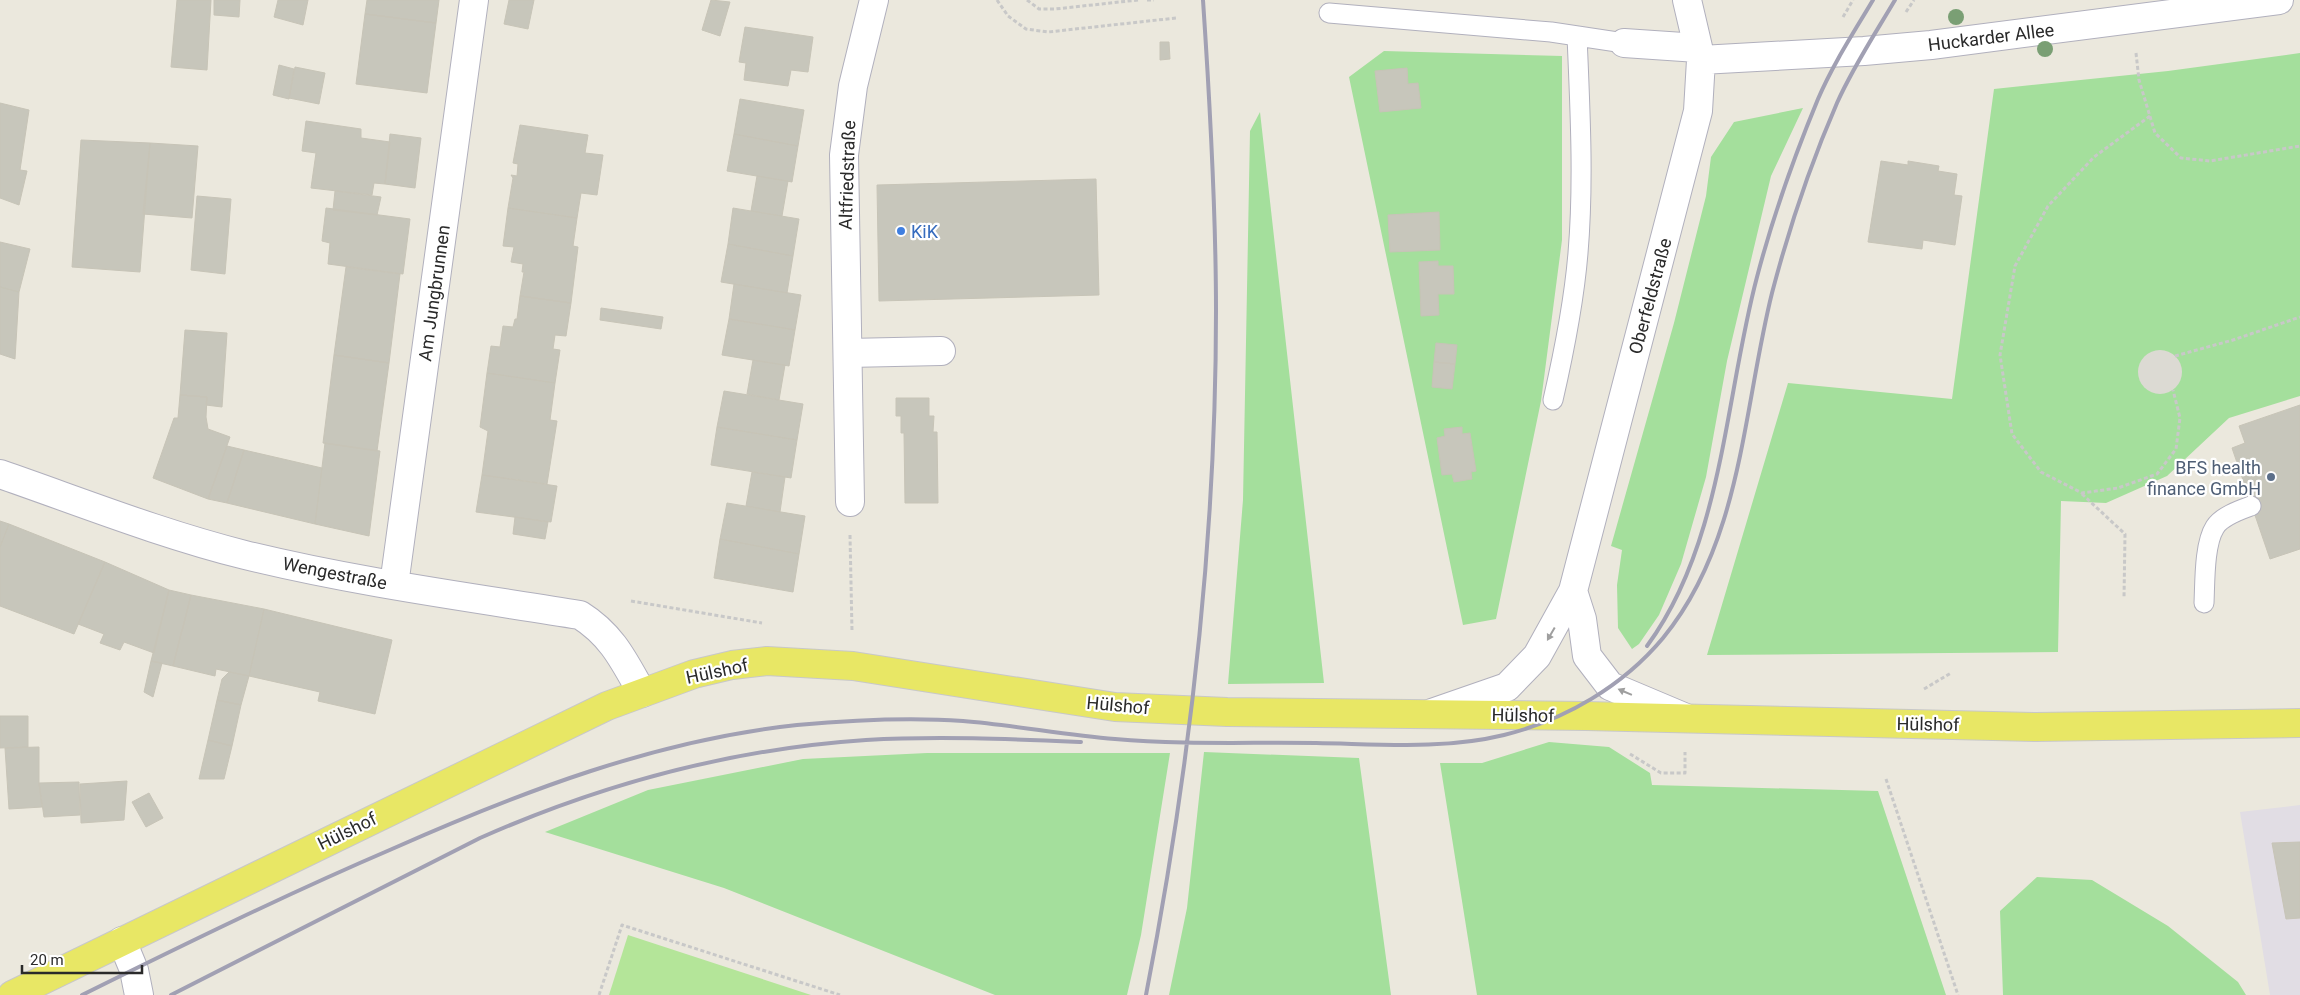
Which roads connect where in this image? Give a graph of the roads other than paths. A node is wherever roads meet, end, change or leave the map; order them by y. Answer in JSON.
{"nodes":[{"id":1,"x":474,"y":0,"type":"edge"},
{"id":2,"x":874,"y":0,"type":"edge"},
{"id":3,"x":1687,"y":0,"type":"edge"},
{"id":4,"x":2279,"y":0,"type":"edge"},
{"id":5,"x":1329,"y":13,"type":"dead end"},
{"id":6,"x":1577,"y":36,"type":"junction"},
{"id":7,"x":1624,"y":43,"type":"joint"},
{"id":8,"x":1699,"y":54,"type":"junction"},
{"id":9,"x":941,"y":351,"type":"dead end"},
{"id":10,"x":848,"y":353,"type":"junction"},
{"id":11,"x":1553,"y":400,"type":"dead end"},
{"id":12,"x":0,"y":474,"type":"edge"},
{"id":13,"x":850,"y":502,"type":"road end"},
{"id":14,"x":2251,"y":506,"type":"dead end"},
{"id":15,"x":394,"y":585,"type":"junction"},
{"id":16,"x":1574,"y":591,"type":"junction"},
{"id":17,"x":2204,"y":603,"type":"dead end"},
{"id":18,"x":642,"y":693,"type":"junction"},
{"id":19,"x":1432,"y":713,"type":"junction"},
{"id":20,"x":1686,"y":718,"type":"junction"},
{"id":21,"x":2300,"y":723,"type":"edge"},
{"id":22,"x":122,"y":941,"type":"junction"},
{"id":23,"x":12,"y":995,"type":"edge"},
{"id":24,"x":139,"y":995,"type":"edge"}],
"edges":[{"from":1,"to":15,"type":"street","name":"Am Jungbrunnen"},
{"from":2,"to":10,"type":"street","name":"Altfriedstraße"},
{"from":3,"to":8,"type":"street","name":"Oberfeldstraße"},
{"from":4,"to":8,"type":"street","name":"Huckarder Allee"},
{"from":5,"to":6,"type":"lane"},
{"from":6,"to":7,"type":"lane"},
{"from":6,"to":11,"type":"lane"},
{"from":7,"to":8,"type":"street","name":"Huckarder Allee"},
{"from":8,"to":16,"type":"street","name":"Oberfeldstraße"},
{"from":9,"to":10,"type":"street"},
{"from":10,"to":13,"type":"street","name":"Altfriedstraße"},
{"from":12,"to":15,"type":"street","name":"Wengestraße"},
{"from":14,"to":17,"type":"lane"},
{"from":15,"to":18,"type":"street","name":"Wengestraße"},
{"from":16,"to":19,"type":"street","name":"Oberfeldstraße","one_way":true},
{"from":20,"to":16,"type":"street","one_way":true},
{"from":18,"to":19,"type":"main road","name":"Hülshof"},
{"from":18,"to":22,"type":"main road","name":"Hülshof"},
{"from":19,"to":20,"type":"main road","name":"Hülshof"},
{"from":20,"to":21,"type":"main road","name":"Hülshof"},
{"from":22,"to":23,"type":"main road","name":"Hülshof"},
{"from":22,"to":24,"type":"street"}]}
